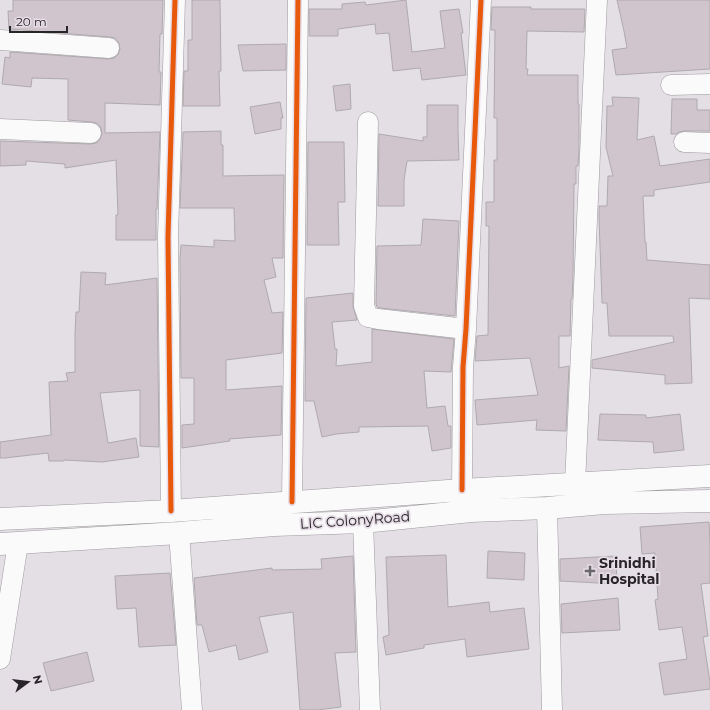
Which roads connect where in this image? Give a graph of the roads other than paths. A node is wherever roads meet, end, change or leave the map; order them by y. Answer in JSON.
{"nodes":[{"id":1,"x":175,"y":0,"type":"edge"},
{"id":2,"x":298,"y":0,"type":"edge"},
{"id":3,"x":481,"y":0,"type":"edge"},
{"id":4,"x":597,"y":0,"type":"edge"},
{"id":5,"x":0,"y":40,"type":"edge"},
{"id":6,"x":109,"y":48,"type":"dead end"},
{"id":7,"x":710,"y":84,"type":"edge"},
{"id":8,"x":671,"y":85,"type":"dead end"},
{"id":9,"x":368,"y":122,"type":"dead end"},
{"id":10,"x":0,"y":129,"type":"edge"},
{"id":11,"x":91,"y":133,"type":"dead end"},
{"id":12,"x":684,"y":142,"type":"dead end"},
{"id":13,"x":710,"y":143,"type":"edge"},
{"id":14,"x":466,"y":329,"type":"junction"},
{"id":15,"x":710,"y":476,"type":"edge"},
{"id":16,"x":575,"y":484,"type":"junction"},
{"id":17,"x":462,"y":490,"type":"junction"},
{"id":18,"x":333,"y":499,"type":"junction"},
{"id":19,"x":710,"y":501,"type":"edge"},
{"id":20,"x":292,"y":502,"type":"junction"},
{"id":21,"x":547,"y":508,"type":"junction"},
{"id":22,"x":171,"y":511,"type":"junction"},
{"id":23,"x":0,"y":519,"type":"edge"},
{"id":24,"x":363,"y":522,"type":"junction"},
{"id":25,"x":334,"y":523,"type":"junction"},
{"id":26,"x":178,"y":533,"type":"junction"},
{"id":27,"x":9,"y":543,"type":"edge"},
{"id":28,"x":0,"y":659,"type":"edge"},
{"id":29,"x":192,"y":710,"type":"edge"},
{"id":30,"x":370,"y":710,"type":"edge"},
{"id":31,"x":552,"y":710,"type":"edge"}],
"edges":[{"from":1,"to":22,"type":"street"},
{"from":2,"to":20,"type":"street"},
{"from":3,"to":14,"type":"street"},
{"from":4,"to":16,"type":"street"},
{"from":5,"to":6,"type":"street"},
{"from":7,"to":8,"type":"street"},
{"from":9,"to":14,"type":"street"},
{"from":10,"to":11,"type":"street"},
{"from":12,"to":13,"type":"street"},
{"from":14,"to":17,"type":"street"},
{"from":15,"to":16,"type":"main road","name":"LIC ColonyRoad"},
{"from":16,"to":17,"type":"main road","name":"LIC ColonyRoad"},
{"from":17,"to":18,"type":"main road","name":"LIC ColonyRoad"},
{"from":18,"to":20,"type":"main road","name":"LIC ColonyRoad"},
{"from":18,"to":25,"type":"main road"},
{"from":19,"to":21,"type":"main road","name":"LIC ColonyRoad"},
{"from":20,"to":22,"type":"main road","name":"LIC ColonyRoad"},
{"from":21,"to":24,"type":"main road","name":"LIC ColonyRoad"},
{"from":21,"to":31,"type":"street"},
{"from":22,"to":23,"type":"main road","name":"LIC ColonyRoad"},
{"from":24,"to":25,"type":"main road","name":"LIC ColonyRoad"},
{"from":24,"to":30,"type":"street"},
{"from":25,"to":26,"type":"main road","name":"LIC ColonyRoad"},
{"from":26,"to":27,"type":"main road","name":"LIC ColonyRoad"},
{"from":26,"to":29,"type":"street"},
{"from":27,"to":28,"type":"street"}]}
